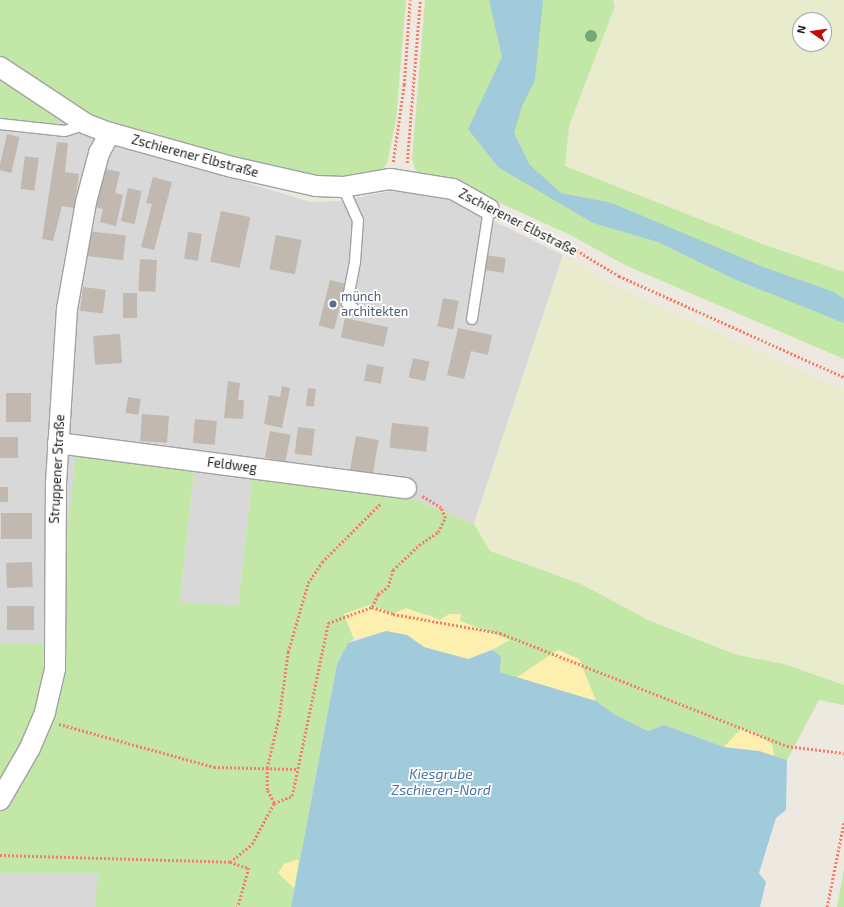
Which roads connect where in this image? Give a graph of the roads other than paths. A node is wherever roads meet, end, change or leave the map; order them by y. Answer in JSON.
{"nodes":[{"id":1,"x":0,"y":67,"type":"edge"},
{"id":2,"x":0,"y":124,"type":"edge"},
{"id":3,"x":86,"y":124,"type":"junction"},
{"id":4,"x":110,"y":134,"type":"junction"},
{"id":5,"x":343,"y":187,"type":"junction"},
{"id":6,"x":489,"y":209,"type":"joint"},
{"id":7,"x":357,"y":311,"type":"dead end"},
{"id":8,"x":472,"y":319,"type":"dead end"},
{"id":9,"x":58,"y":443,"type":"junction"},
{"id":10,"x":401,"y":487,"type":"road end"},
{"id":11,"x":0,"y":800,"type":"edge"}],
"edges":[{"from":1,"to":3,"type":"street","name":"Zschierener Elbstraße"},
{"from":2,"to":3,"type":"lane"},
{"from":3,"to":4,"type":"street","name":"Zschierener Elbstraße"},
{"from":4,"to":5,"type":"street","name":"Zschierener Elbstraße"},
{"from":4,"to":9,"type":"street","name":"Struppener Straße"},
{"from":5,"to":6,"type":"street","name":"Zschierener Elbstraße"},
{"from":5,"to":7,"type":"lane"},
{"from":6,"to":8,"type":"lane"},
{"from":9,"to":10,"type":"street","name":"Feldweg"},
{"from":9,"to":11,"type":"street","name":"Struppener Straße"}]}
